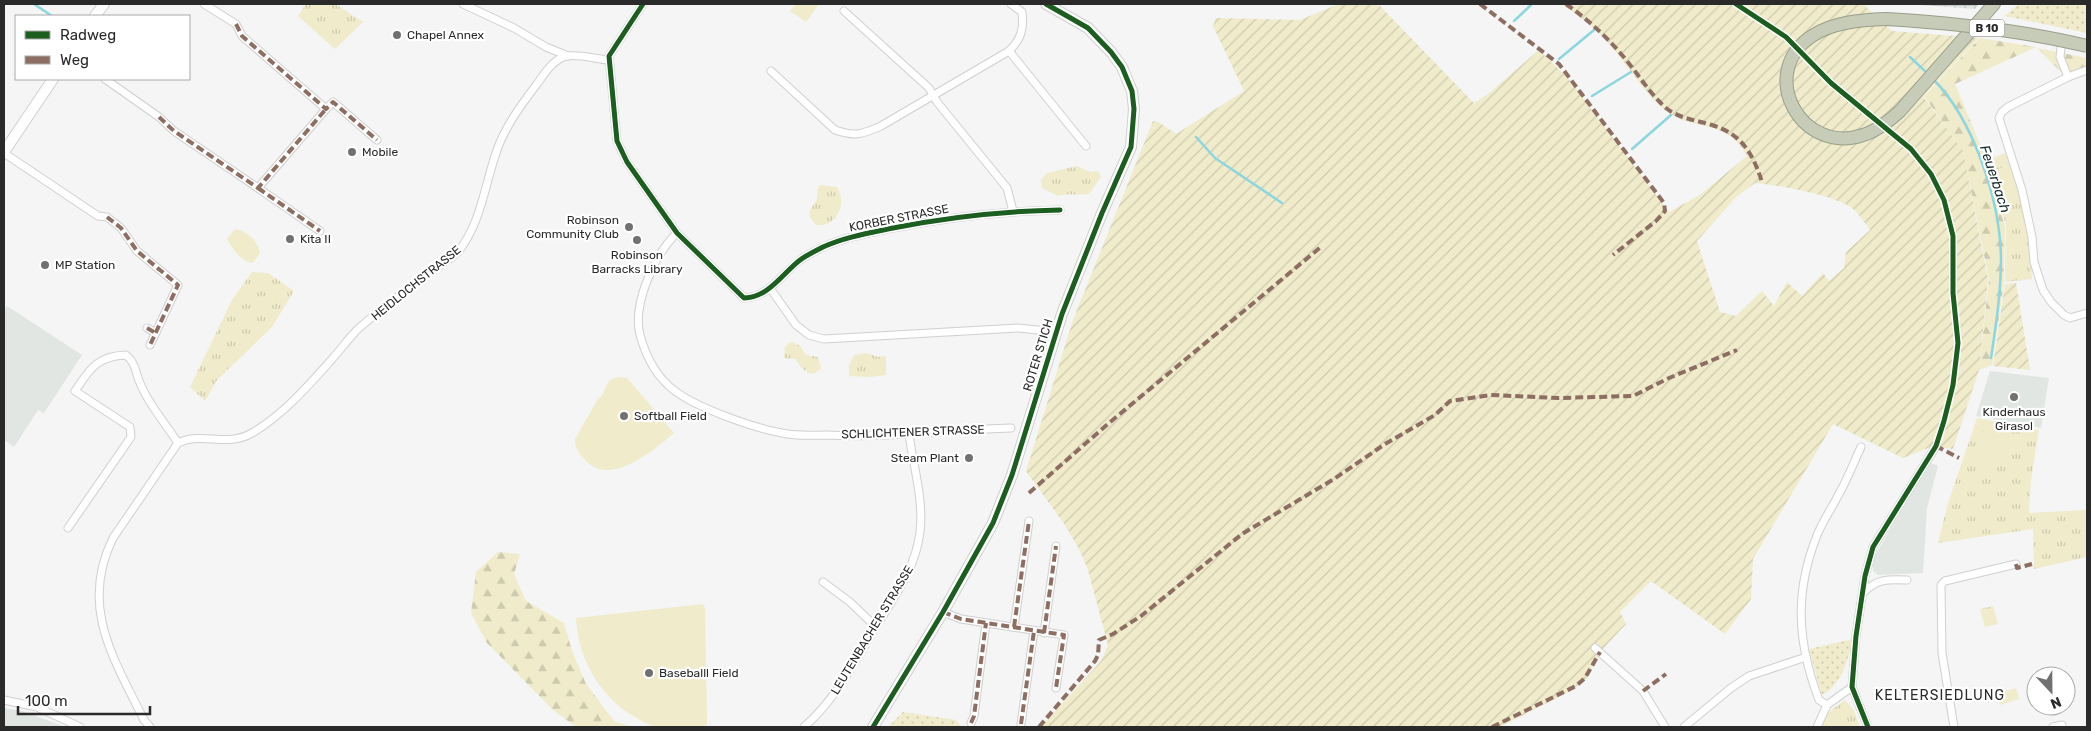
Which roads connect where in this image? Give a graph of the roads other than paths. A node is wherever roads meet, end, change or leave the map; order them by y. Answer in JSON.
{"nodes":[{"id":1,"x":104,"y":4,"type":"edge"},
{"id":2,"x":204,"y":4,"type":"edge"},
{"id":3,"x":463,"y":4,"type":"edge"},
{"id":4,"x":643,"y":4,"type":"edge"},
{"id":5,"x":1011,"y":4,"type":"edge"},
{"id":6,"x":1046,"y":4,"type":"edge"},
{"id":7,"x":1994,"y":4,"type":"edge"},
{"id":8,"x":844,"y":11,"type":"dead end"},
{"id":9,"x":96,"y":15,"type":"edge"},
{"id":10,"x":2087,"y":44,"type":"edge"},
{"id":11,"x":1008,"y":51,"type":"junction"},
{"id":12,"x":568,"y":56,"type":"junction"},
{"id":13,"x":609,"y":60,"type":"junction"},
{"id":14,"x":2087,"y":70,"type":"edge"},
{"id":15,"x":771,"y":71,"type":"dead end"},
{"id":16,"x":2068,"y":77,"type":"junction"},
{"id":17,"x":52,"y":80,"type":"edge"},
{"id":18,"x":106,"y":80,"type":"edge"},
{"id":19,"x":933,"y":95,"type":"junction"},
{"id":20,"x":326,"y":110,"type":"junction"},
{"id":21,"x":376,"y":140,"type":"dead end"},
{"id":22,"x":1086,"y":146,"type":"dead end"},
{"id":23,"x":4,"y":152,"type":"edge"},
{"id":24,"x":258,"y":188,"type":"junction"},
{"id":25,"x":1060,"y":210,"type":"dead end"},
{"id":26,"x":1013,"y":211,"type":"junction"},
{"id":27,"x":320,"y":231,"type":"dead end"},
{"id":28,"x":677,"y":233,"type":"junction"},
{"id":29,"x":770,"y":288,"type":"junction"},
{"id":30,"x":2087,"y":313,"type":"edge"},
{"id":31,"x":147,"y":328,"type":"dead end"},
{"id":32,"x":1038,"y":330,"type":"dead end"},
{"id":33,"x":156,"y":333,"type":"junction"},
{"id":34,"x":150,"y":345,"type":"dead end"},
{"id":35,"x":1011,"y":428,"type":"dead end"},
{"id":36,"x":909,"y":434,"type":"junction"},
{"id":37,"x":178,"y":444,"type":"junction"},
{"id":38,"x":1936,"y":446,"type":"dead end"},
{"id":39,"x":1861,"y":447,"type":"dead end"},
{"id":40,"x":1029,"y":521,"type":"dead end"},
{"id":41,"x":68,"y":528,"type":"dead end"},
{"id":42,"x":1056,"y":546,"type":"dead end"},
{"id":43,"x":2016,"y":564,"type":"dead end"},
{"id":44,"x":1907,"y":580,"type":"dead end"},
{"id":45,"x":823,"y":582,"type":"dead end"},
{"id":46,"x":1863,"y":593,"type":"junction"},
{"id":47,"x":943,"y":612,"type":"junction"},
{"id":48,"x":986,"y":624,"type":"junction"},
{"id":49,"x":876,"y":627,"type":"junction"},
{"id":50,"x":1014,"y":627,"type":"junction"},
{"id":51,"x":1034,"y":632,"type":"junction"},
{"id":52,"x":1044,"y":633,"type":"junction"},
{"id":53,"x":1595,"y":648,"type":"dead end"},
{"id":54,"x":1806,"y":658,"type":"junction"},
{"id":55,"x":1852,"y":687,"type":"junction"},
{"id":56,"x":1056,"y":688,"type":"dead end"},
{"id":57,"x":4,"y":700,"type":"edge"},
{"id":58,"x":1827,"y":705,"type":"junction"},
{"id":59,"x":971,"y":723,"type":"dead end"},
{"id":60,"x":144,"y":724,"type":"edge"},
{"id":61,"x":1021,"y":724,"type":"dead end"},
{"id":62,"x":2062,"y":725,"type":"dead end"},
{"id":63,"x":80,"y":727,"type":"edge"},
{"id":64,"x":150,"y":727,"type":"edge"},
{"id":65,"x":804,"y":727,"type":"edge"},
{"id":66,"x":873,"y":727,"type":"edge"},
{"id":67,"x":1665,"y":727,"type":"edge"},
{"id":68,"x":1684,"y":727,"type":"edge"},
{"id":69,"x":1817,"y":727,"type":"edge"},
{"id":70,"x":1868,"y":727,"type":"edge"},
{"id":71,"x":1954,"y":727,"type":"edge"},
{"id":72,"x":2053,"y":727,"type":"edge"}],
"edges":[{"from":1,"to":9,"type":"street"},
{"from":2,"to":20,"type":"street"},
{"from":3,"to":12,"type":"street"},
{"from":4,"to":13,"type":"street"},
{"from":5,"to":11,"type":"street"},
{"from":6,"to":47,"type":"street","name":"ROTER STICH"},
{"from":7,"to":10,"type":"highway","number":"B 10","bridge":true},
{"from":8,"to":19,"type":"street"},
{"from":10,"to":16,"type":"street"},
{"from":11,"to":19,"type":"street"},
{"from":11,"to":22,"type":"street"},
{"from":12,"to":13,"type":"street"},
{"from":12,"to":37,"type":"street","name":"HEIDLOCHSTRASSE"},
{"from":13,"to":28,"type":"street","name":"KORBER STRASSE"},
{"from":14,"to":16,"type":"street"},
{"from":15,"to":19,"type":"street"},
{"from":16,"to":30,"type":"street"},
{"from":17,"to":23,"type":"street"},
{"from":18,"to":24,"type":"street"},
{"from":19,"to":26,"type":"street"},
{"from":20,"to":21,"type":"street"},
{"from":20,"to":24,"type":"street"},
{"from":23,"to":33,"type":"street"},
{"from":24,"to":27,"type":"street"},
{"from":25,"to":26,"type":"street","name":"KORBER STRASSE"},
{"from":26,"to":29,"type":"street","name":"KORBER STRASSE"},
{"from":28,"to":29,"type":"street","name":"KORBER STRASSE"},
{"from":28,"to":36,"type":"street","name":"SCHLICHTENER STRASSE"},
{"from":29,"to":32,"type":"street"},
{"from":31,"to":33,"type":"street"},
{"from":33,"to":34,"type":"street"},
{"from":35,"to":36,"type":"street","name":"SCHLICHTENER STRASSE"},
{"from":36,"to":49,"type":"street","name":"LEUTENBACHER STRASSE"},
{"from":37,"to":41,"type":"street"},
{"from":37,"to":60,"type":"street"},
{"from":38,"to":46,"type":"street"},
{"from":39,"to":54,"type":"street"},
{"from":40,"to":50,"type":"street"},
{"from":42,"to":52,"type":"street"},
{"from":43,"to":71,"type":"street"},
{"from":44,"to":46,"type":"street"},
{"from":45,"to":49,"type":"street"},
{"from":46,"to":55,"type":"street"},
{"from":47,"to":48,"type":"street"},
{"from":47,"to":66,"type":"street","name":"ROTER STICH"},
{"from":48,"to":50,"type":"street"},
{"from":48,"to":59,"type":"street"},
{"from":49,"to":65,"type":"street","name":"LEUTENBACHER STRASSE"},
{"from":50,"to":51,"type":"street"},
{"from":51,"to":52,"type":"street"},
{"from":51,"to":61,"type":"street"},
{"from":52,"to":56,"type":"street"},
{"from":53,"to":67,"type":"street"},
{"from":54,"to":58,"type":"street"},
{"from":54,"to":68,"type":"street"},
{"from":55,"to":58,"type":"street"},
{"from":55,"to":70,"type":"street"},
{"from":57,"to":63,"type":"street"},
{"from":58,"to":69,"type":"street"},
{"from":60,"to":64,"type":"street"},
{"from":62,"to":72,"type":"street"}]}
